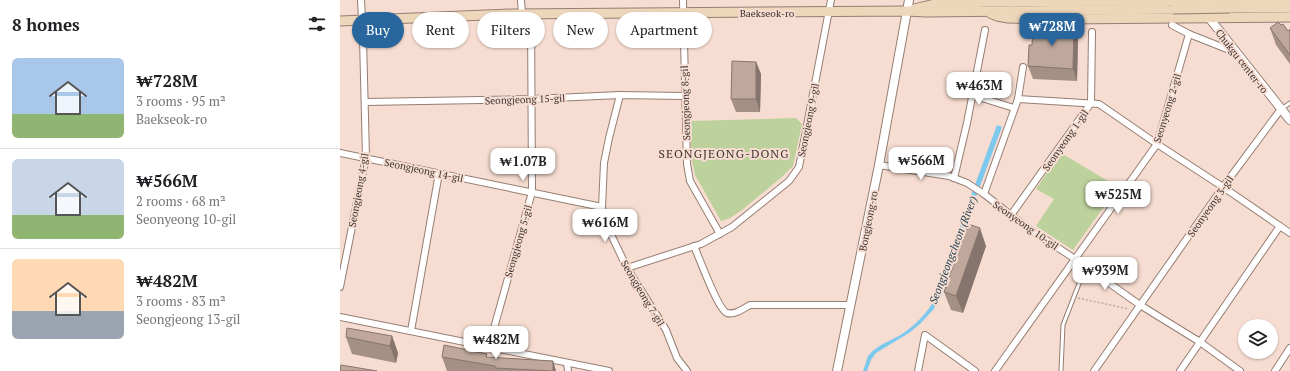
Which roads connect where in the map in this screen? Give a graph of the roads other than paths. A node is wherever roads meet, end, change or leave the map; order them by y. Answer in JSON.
{"nodes":[{"id":1,"x":361,"y":0,"type":"edge"},
{"id":2,"x":521,"y":0,"type":"edge"},
{"id":3,"x":683,"y":0,"type":"edge"},
{"id":4,"x":831,"y":0,"type":"edge"},
{"id":5,"x":909,"y":0,"type":"edge"},
{"id":6,"x":1196,"y":0,"type":"edge"},
{"id":7,"x":1290,"y":1,"type":"edge"},
{"id":8,"x":989,"y":5,"type":"edge"},
{"id":9,"x":1228,"y":5,"type":"junction"},
{"id":10,"x":1290,"y":8,"type":"edge"},
{"id":11,"x":907,"y":11,"type":"junction"},
{"id":12,"x":362,"y":12,"type":"edge"},
{"id":13,"x":526,"y":12,"type":"edge"},
{"id":14,"x":683,"y":12,"type":"edge"},
{"id":15,"x":828,"y":12,"type":"junction"},
{"id":16,"x":616,"y":13,"type":"edge"},
{"id":17,"x":712,"y":13,"type":"edge"},
{"id":18,"x":545,"y":14,"type":"edge"},
{"id":19,"x":477,"y":16,"type":"edge"},
{"id":20,"x":1290,"y":17,"type":"edge"},
{"id":21,"x":404,"y":18,"type":"edge"},
{"id":22,"x":1209,"y":18,"type":"junction"},
{"id":23,"x":352,"y":20,"type":"edge"},
{"id":24,"x":340,"y":21,"type":"edge"},
{"id":25,"x":1172,"y":25,"type":"dead end"},
{"id":26,"x":985,"y":30,"type":"dead end"},
{"id":27,"x":1092,"y":32,"type":"dead end"},
{"id":28,"x":1189,"y":34,"type":"junction"},
{"id":29,"x":363,"y":48,"type":"edge"},
{"id":30,"x":529,"y":48,"type":"edge"},
{"id":31,"x":683,"y":48,"type":"edge"},
{"id":32,"x":1237,"y":53,"type":"junction"},
{"id":33,"x":1023,"y":67,"type":"dead end"},
{"id":34,"x":620,"y":95,"type":"junction"},
{"id":35,"x":972,"y":95,"type":"junction"},
{"id":36,"x":684,"y":96,"type":"junction"},
{"id":37,"x":532,"y":99,"type":"junction"},
{"id":38,"x":1018,"y":99,"type":"junction"},
{"id":39,"x":364,"y":102,"type":"junction"},
{"id":40,"x":1091,"y":103,"type":"junction"},
{"id":41,"x":1290,"y":103,"type":"edge"},
{"id":42,"x":1014,"y":108,"type":"junction"},
{"id":43,"x":1281,"y":109,"type":"junction"},
{"id":44,"x":1290,"y":120,"type":"edge"},
{"id":45,"x":1157,"y":144,"type":"junction"},
{"id":46,"x":340,"y":153,"type":"edge"},
{"id":47,"x":366,"y":158,"type":"junction"},
{"id":48,"x":879,"y":165,"type":"junction"},
{"id":49,"x":439,"y":173,"type":"junction"},
{"id":50,"x":954,"y":178,"type":"junction"},
{"id":51,"x":1223,"y":187,"type":"junction"},
{"id":52,"x":532,"y":192,"type":"junction"},
{"id":53,"x":984,"y":194,"type":"junction"},
{"id":54,"x":602,"y":207,"type":"junction"},
{"id":55,"x":1011,"y":215,"type":"junction"},
{"id":56,"x":1280,"y":226,"type":"junction"},
{"id":57,"x":1290,"y":233,"type":"edge"},
{"id":58,"x":720,"y":234,"type":"junction"},
{"id":59,"x":694,"y":246,"type":"junction"},
{"id":60,"x":1075,"y":259,"type":"junction"},
{"id":61,"x":627,"y":268,"type":"junction"},
{"id":62,"x":1089,"y":268,"type":"junction"},
{"id":63,"x":340,"y":287,"type":"edge"},
{"id":64,"x":851,"y":305,"type":"junction"},
{"id":65,"x":1140,"y":305,"type":"junction"},
{"id":66,"x":340,"y":317,"type":"edge"},
{"id":67,"x":411,"y":331,"type":"junction"},
{"id":68,"x":1200,"y":342,"type":"junction"},
{"id":69,"x":489,"y":346,"type":"junction"},
{"id":70,"x":1290,"y":348,"type":"edge"},
{"id":71,"x":567,"y":363,"type":"junction"},
{"id":72,"x":568,"y":371,"type":"edge"},
{"id":73,"x":609,"y":371,"type":"edge"},
{"id":74,"x":687,"y":371,"type":"edge"},
{"id":75,"x":838,"y":371,"type":"edge"},
{"id":76,"x":918,"y":371,"type":"edge"},
{"id":77,"x":975,"y":371,"type":"edge"},
{"id":78,"x":995,"y":371,"type":"edge"},
{"id":79,"x":1061,"y":371,"type":"edge"},
{"id":80,"x":1094,"y":371,"type":"edge"},
{"id":81,"x":1180,"y":371,"type":"edge"},
{"id":82,"x":1240,"y":371,"type":"edge"},
{"id":83,"x":1275,"y":371,"type":"edge"}],
"edges":[{"from":1,"to":12,"type":"street","name":"Seongjeong 4-gil"},
{"from":2,"to":13,"type":"street","name":"Seongjeong 5-gil"},
{"from":3,"to":14,"type":"street","name":"Seongjeong 8-gil"},
{"from":4,"to":15,"type":"street","name":"Seongjeong 9-gil"},
{"from":5,"to":11,"type":"street","name":"Bongjeong-ro"},
{"from":6,"to":22,"type":"street","name":"Chukgu center-ro"},
{"from":7,"to":9,"type":"main road"},
{"from":8,"to":9,"type":"main road","name":"Baekseok-ro","bridge":true},
{"from":8,"to":11,"type":"main road","name":"Baekseok-ro"},
{"from":8,"to":22,"type":"main road"},
{"from":9,"to":10,"type":"main road"},
{"from":11,"to":15,"type":"main road","name":"Baekseok-ro"},
{"from":11,"to":48,"type":"street","name":"Bongjeong-ro"},
{"from":15,"to":17,"type":"main road","name":"Baekseok-ro"},
{"from":15,"to":58,"type":"street","name":"Seongjeong 9-gil"},
{"from":16,"to":18,"type":"main road","name":"Baekseok-ro"},
{"from":19,"to":21,"type":"main road","name":"Baekseok-ro"},
{"from":20,"to":22,"type":"main road"},
{"from":22,"to":32,"type":"street","name":"Chukgu center-ro"},
{"from":23,"to":24,"type":"main road","name":"Baekseok-ro"},
{"from":25,"to":28,"type":"street"},
{"from":26,"to":35,"type":"street"},
{"from":27,"to":40,"type":"street","name":"Seonyeong 1-gil"},
{"from":28,"to":32,"type":"street"},
{"from":28,"to":45,"type":"street","name":"Seonyeong 2-gil"},
{"from":29,"to":39,"type":"street","name":"Seongjeong 4-gil"},
{"from":30,"to":37,"type":"street","name":"Seongjeong 5-gil"},
{"from":31,"to":36,"type":"street","name":"Seongjeong 8-gil"},
{"from":32,"to":43,"type":"street","name":"Chukgu center-ro"},
{"from":33,"to":38,"type":"street"},
{"from":34,"to":36,"type":"street","name":"Seongjeong 15-gil"},
{"from":34,"to":37,"type":"street","name":"Seongjeong 15-gil"},
{"from":34,"to":54,"type":"street","name":"Seongjeong 7-gil"},
{"from":35,"to":42,"type":"street"},
{"from":35,"to":50,"type":"street"},
{"from":36,"to":58,"type":"street","name":"Seongjeong 8-gil"},
{"from":37,"to":39,"type":"street","name":"Seongjeong 15-gil"},
{"from":37,"to":52,"type":"street","name":"Seongjeong 5-gil"},
{"from":38,"to":40,"type":"street"},
{"from":38,"to":42,"type":"street"},
{"from":39,"to":47,"type":"street","name":"Seongjeong 4-gil"},
{"from":40,"to":45,"type":"street"},
{"from":40,"to":55,"type":"street","name":"Seonyeong 1-gil"},
{"from":41,"to":43,"type":"lane"},
{"from":42,"to":53,"type":"street"},
{"from":43,"to":44,"type":"street","name":"Chukgu center-ro"},
{"from":43,"to":51,"type":"street","name":"Seonyeong 3-gil"},
{"from":45,"to":51,"type":"street"},
{"from":45,"to":60,"type":"street","name":"Seonyeong 2-gil"},
{"from":46,"to":47,"type":"street","name":"Seongjeong 14-gil"},
{"from":47,"to":49,"type":"street","name":"Seongjeong 14-gil"},
{"from":47,"to":63,"type":"street","name":"Seongjeong 4-gil"},
{"from":48,"to":50,"type":"street","name":"Seonyeong 10-gil"},
{"from":48,"to":64,"type":"street","name":"Bongjeong-ro"},
{"from":49,"to":52,"type":"street","name":"Seongjeong 14-gil"},
{"from":49,"to":67,"type":"street"},
{"from":50,"to":53,"type":"street","name":"Seonyeong 10-gil"},
{"from":51,"to":56,"type":"street"},
{"from":51,"to":65,"type":"street","name":"Seonyeong 3-gil"},
{"from":52,"to":54,"type":"street","name":"Seongjeong 14-gil"},
{"from":52,"to":69,"type":"street","name":"Seongjeong 5-gil"},
{"from":53,"to":55,"type":"street","name":"Seonyeong 10-gil"},
{"from":54,"to":61,"type":"street","name":"Seongjeong 7-gil"},
{"from":55,"to":60,"type":"street","name":"Seonyeong 10-gil"},
{"from":56,"to":57,"type":"street"},
{"from":56,"to":68,"type":"street"},
{"from":58,"to":59,"type":"street","name":"Seongjeong 9-gil"},
{"from":59,"to":61,"type":"street","name":"Seongjeong 9-gil"},
{"from":59,"to":64,"type":"street"},
{"from":60,"to":62,"type":"street","name":"Seonyeong 10-gil"},
{"from":60,"to":78,"type":"street","name":"Seonyeong 2-gil"},
{"from":61,"to":74,"type":"street","name":"Seongjeong 7-gil"},
{"from":62,"to":65,"type":"street","name":"Seonyeong 10-gil"},
{"from":62,"to":79,"type":"lane"},
{"from":64,"to":75,"type":"street","name":"Bongjeong-ro"},
{"from":65,"to":68,"type":"street","name":"Seonyeong 10-gil"},
{"from":65,"to":80,"type":"street","name":"Seonyeong 3-gil"},
{"from":66,"to":67,"type":"street"},
{"from":67,"to":69,"type":"street"},
{"from":68,"to":81,"type":"street"},
{"from":68,"to":82,"type":"street","name":"Seonyeong 10-gil"},
{"from":69,"to":71,"type":"street"},
{"from":70,"to":83,"type":"street"},
{"from":71,"to":72,"type":"street"},
{"from":71,"to":73,"type":"street"},
{"from":76,"to":77,"type":"street"}]}
